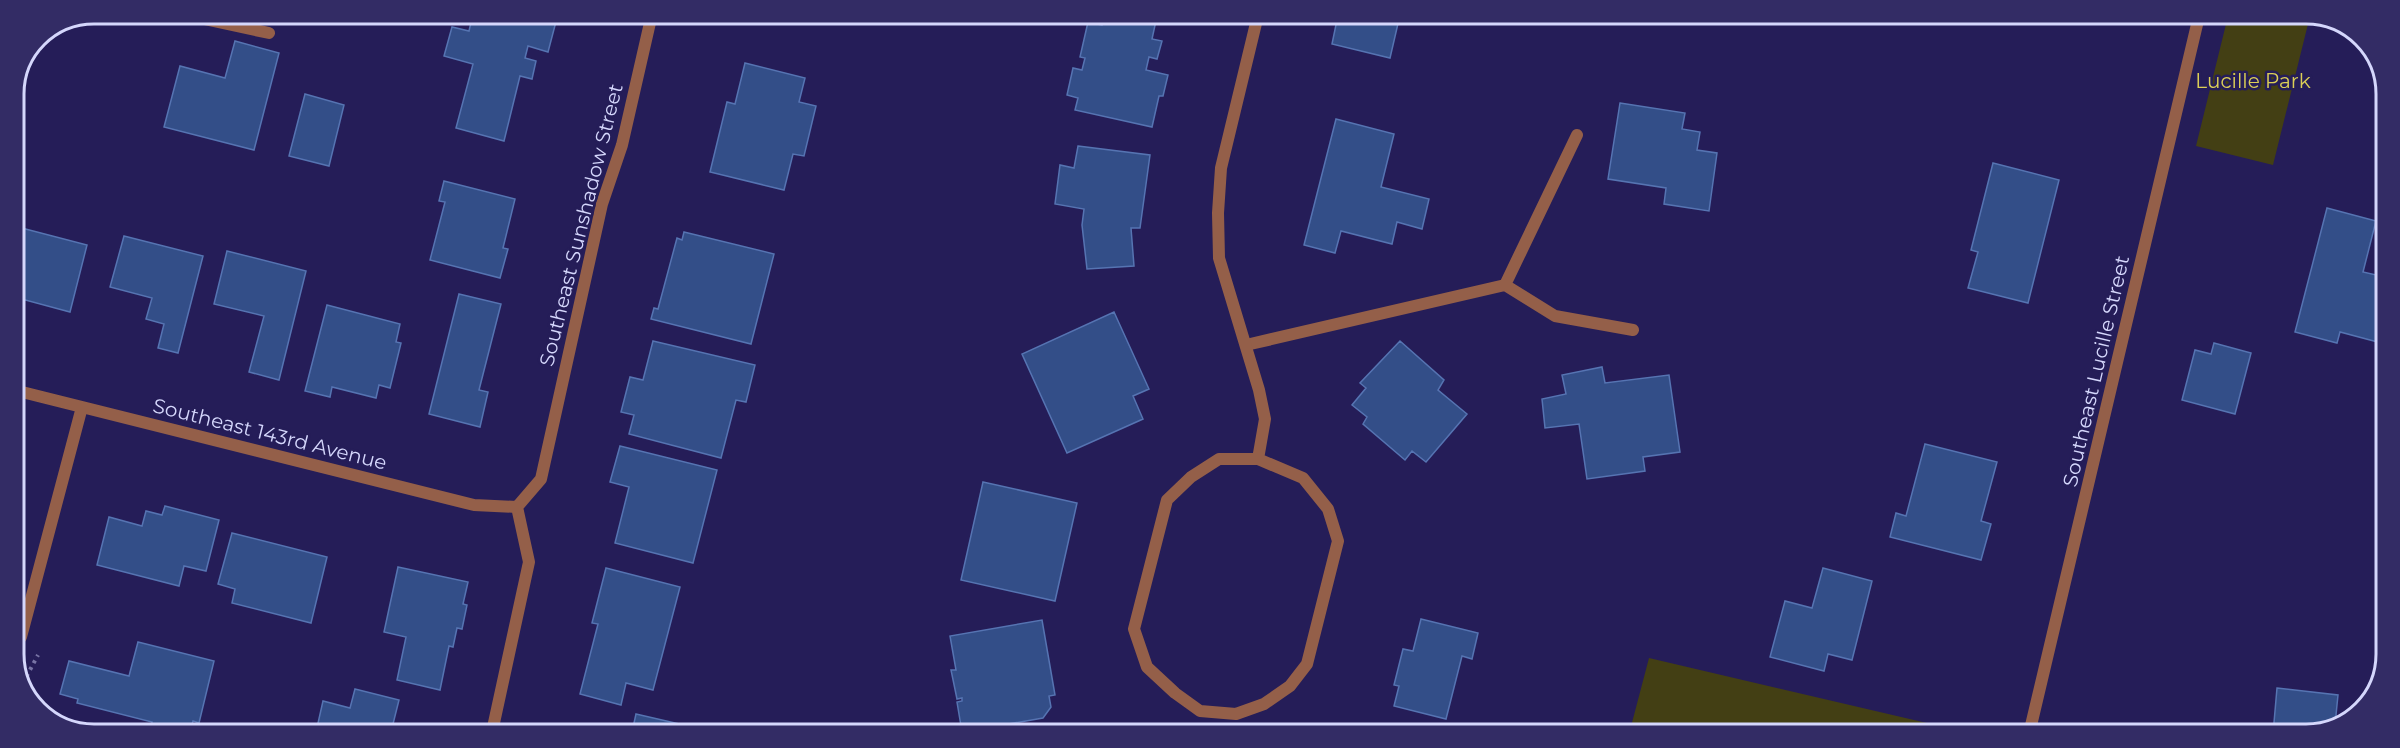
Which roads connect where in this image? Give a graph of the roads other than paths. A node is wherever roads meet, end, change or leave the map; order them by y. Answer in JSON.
{"nodes":[{"id":1,"x":227,"y":24,"type":"edge"},
{"id":2,"x":650,"y":24,"type":"edge"},
{"id":3,"x":1256,"y":24,"type":"edge"},
{"id":4,"x":2197,"y":24,"type":"edge"},
{"id":5,"x":269,"y":33,"type":"dead end"},
{"id":6,"x":1578,"y":135,"type":"dead end"},
{"id":7,"x":1505,"y":285,"type":"junction"},
{"id":8,"x":1633,"y":330,"type":"dead end"},
{"id":9,"x":1246,"y":345,"type":"junction"},
{"id":10,"x":24,"y":392,"type":"edge"},
{"id":11,"x":82,"y":407,"type":"junction"},
{"id":12,"x":1258,"y":459,"type":"junction"},
{"id":13,"x":517,"y":507,"type":"junction"},
{"id":14,"x":24,"y":626,"type":"edge"},
{"id":15,"x":495,"y":724,"type":"edge"},
{"id":16,"x":2032,"y":724,"type":"edge"}],
"edges":[{"from":1,"to":5,"type":"street"},
{"from":2,"to":13,"type":"street","name":"Southeast Sunshadow Street"},
{"from":3,"to":9,"type":"street"},
{"from":4,"to":16,"type":"street","name":"Southeast Lucille Street"},
{"from":6,"to":7,"type":"street"},
{"from":7,"to":8,"type":"street"},
{"from":7,"to":9,"type":"street"},
{"from":9,"to":12,"type":"street"},
{"from":10,"to":11,"type":"street","name":"Southeast 143rd Avenue"},
{"from":11,"to":13,"type":"street","name":"Southeast 143rd Avenue"},
{"from":11,"to":14,"type":"street"},
{"from":12,"to":12,"type":"street"},
{"from":13,"to":15,"type":"street"}]}
